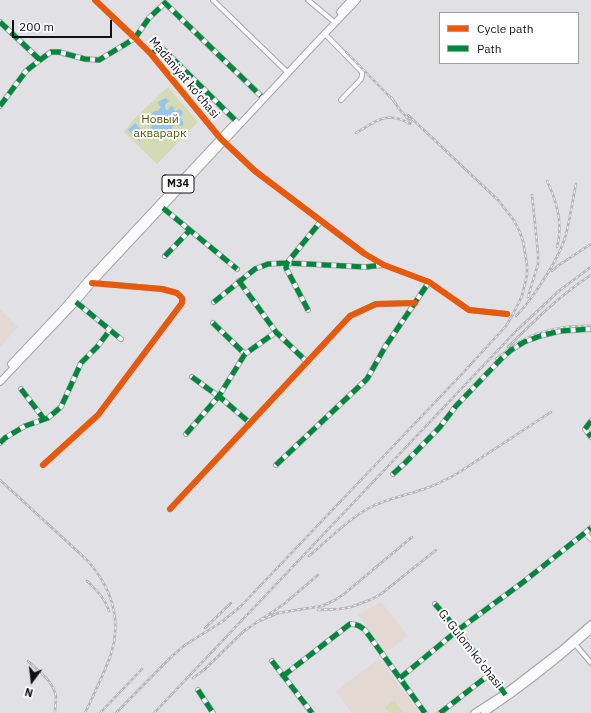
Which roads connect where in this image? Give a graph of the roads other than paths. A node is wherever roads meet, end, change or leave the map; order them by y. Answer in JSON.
{"nodes":[{"id":1,"x":95,"y":0,"type":"edge"},
{"id":2,"x":213,"y":0,"type":"edge"},
{"id":3,"x":308,"y":0,"type":"edge"},
{"id":4,"x":351,"y":0,"type":"edge"},
{"id":5,"x":357,"y":0,"type":"edge"},
{"id":6,"x":166,"y":2,"type":"edge"},
{"id":7,"x":332,"y":20,"type":"junction"},
{"id":8,"x":0,"y":22,"type":"edge"},
{"id":9,"x":325,"y":34,"type":"junction"},
{"id":10,"x":135,"y":38,"type":"junction"},
{"id":11,"x":151,"y":54,"type":"junction"},
{"id":12,"x":40,"y":60,"type":"junction"},
{"id":13,"x":285,"y":70,"type":"junction"},
{"id":14,"x":261,"y":96,"type":"junction"},
{"id":15,"x":341,"y":100,"type":"dead end"},
{"id":16,"x":0,"y":106,"type":"edge"},
{"id":17,"x":237,"y":122,"type":"junction"},
{"id":18,"x":223,"y":140,"type":"junction"},
{"id":19,"x":162,"y":208,"type":"junction"},
{"id":20,"x":321,"y":221,"type":"junction"},
{"id":21,"x":190,"y":230,"type":"junction"},
{"id":22,"x":165,"y":256,"type":"dead end"},
{"id":23,"x":287,"y":263,"type":"junction"},
{"id":24,"x":384,"y":265,"type":"junction"},
{"id":25,"x":237,"y":268,"type":"dead end"},
{"id":26,"x":239,"y":281,"type":"junction"},
{"id":27,"x":429,"y":282,"type":"junction"},
{"id":28,"x":92,"y":283,"type":"junction"},
{"id":29,"x":74,"y":300,"type":"junction"},
{"id":30,"x":214,"y":302,"type":"dead end"},
{"id":31,"x":415,"y":303,"type":"junction"},
{"id":32,"x":308,"y":310,"type":"dead end"},
{"id":33,"x":507,"y":314,"type":"dead end"},
{"id":34,"x":213,"y":323,"type":"dead end"},
{"id":35,"x":591,"y":329,"type":"edge"},
{"id":36,"x":110,"y":330,"type":"junction"},
{"id":37,"x":276,"y":332,"type":"junction"},
{"id":38,"x":121,"y":339,"type":"dead end"},
{"id":39,"x":245,"y":354,"type":"junction"},
{"id":40,"x":307,"y":362,"type":"junction"},
{"id":41,"x":0,"y":376,"type":"edge"},
{"id":42,"x":192,"y":376,"type":"dead end"},
{"id":43,"x":0,"y":382,"type":"edge"},
{"id":44,"x":21,"y":389,"type":"dead end"},
{"id":45,"x":218,"y":396,"type":"junction"},
{"id":46,"x":44,"y":419,"type":"junction"},
{"id":47,"x":591,"y":421,"type":"edge"},
{"id":48,"x":250,"y":423,"type":"junction"},
{"id":49,"x":186,"y":434,"type":"dead end"},
{"id":50,"x":591,"y":437,"type":"edge"},
{"id":51,"x":0,"y":443,"type":"edge"},
{"id":52,"x":43,"y":464,"type":"dead end"},
{"id":53,"x":276,"y":465,"type":"dead end"},
{"id":54,"x":393,"y":474,"type":"dead end"},
{"id":55,"x":170,"y":509,"type":"dead end"},
{"id":56,"x":591,"y":528,"type":"edge"},
{"id":57,"x":585,"y":533,"type":"junction"},
{"id":58,"x":591,"y":540,"type":"edge"},
{"id":59,"x":435,"y":604,"type":"dead end"},
{"id":60,"x":591,"y":624,"type":"edge"},
{"id":61,"x":458,"y":630,"type":"junction"},
{"id":62,"x":591,"y":630,"type":"edge"},
{"id":63,"x":575,"y":644,"type":"junction"},
{"id":64,"x":272,"y":661,"type":"dead end"},
{"id":65,"x":591,"y":663,"type":"edge"},
{"id":66,"x":490,"y":674,"type":"junction"},
{"id":67,"x":283,"y":676,"type":"junction"},
{"id":68,"x":400,"y":678,"type":"junction"},
{"id":69,"x":198,"y":690,"type":"dead end"},
{"id":70,"x":506,"y":696,"type":"junction"},
{"id":71,"x":213,"y":713,"type":"edge"},
{"id":72,"x":312,"y":713,"type":"edge"},
{"id":73,"x":425,"y":713,"type":"edge"},
{"id":74,"x":440,"y":713,"type":"edge"},
{"id":75,"x":474,"y":713,"type":"edge"},
{"id":76,"x":484,"y":713,"type":"edge"}],
"edges":[{"from":1,"to":10,"type":"street","name":"Madaniyat ko'chasi"},
{"from":2,"to":13,"type":"street"},
{"from":3,"to":7,"type":"street"},
{"from":4,"to":7,"type":"main road","number":"M34"},
{"from":5,"to":9,"type":"main road","number":"M34"},
{"from":6,"to":10,"type":"street"},
{"from":6,"to":14,"type":"street"},
{"from":7,"to":13,"type":"main road","number":"M34"},
{"from":8,"to":12,"type":"street"},
{"from":9,"to":15,"type":"street"},
{"from":9,"to":18,"type":"main road","number":"M34"},
{"from":10,"to":11,"type":"street","name":"Madaniyat ko'chasi"},
{"from":10,"to":12,"type":"street"},
{"from":11,"to":17,"type":"street"},
{"from":11,"to":18,"type":"street","name":"Madaniyat ko'chasi"},
{"from":12,"to":16,"type":"street"},
{"from":13,"to":14,"type":"main road","number":"M34"},
{"from":14,"to":17,"type":"main road","number":"M34"},
{"from":17,"to":18,"type":"main road","number":"M34"},
{"from":18,"to":19,"type":"main road","number":"M34"},
{"from":18,"to":20,"type":"street","name":"Madaniyat ko'chasi"},
{"from":18,"to":29,"type":"main road","number":"M34"},
{"from":19,"to":21,"type":"street"},
{"from":19,"to":28,"type":"main road","number":"M34"},
{"from":20,"to":23,"type":"street"},
{"from":20,"to":24,"type":"street","name":"Madaniyat ko'chasi"},
{"from":21,"to":22,"type":"street"},
{"from":21,"to":25,"type":"street"},
{"from":23,"to":24,"type":"street"},
{"from":23,"to":26,"type":"street"},
{"from":23,"to":32,"type":"street"},
{"from":24,"to":27,"type":"street","name":"Madaniyat ko'chasi"},
{"from":26,"to":30,"type":"street"},
{"from":26,"to":37,"type":"street"},
{"from":27,"to":31,"type":"street"},
{"from":27,"to":33,"type":"street","name":"Madaniyat ko'chasi"},
{"from":28,"to":29,"type":"main road","number":"M34"},
{"from":28,"to":52,"type":"street"},
{"from":29,"to":36,"type":"street"},
{"from":29,"to":41,"type":"main road","number":"M34"},
{"from":29,"to":43,"type":"main road","number":"M34"},
{"from":31,"to":40,"type":"street"},
{"from":31,"to":53,"type":"street"},
{"from":34,"to":39,"type":"street"},
{"from":35,"to":54,"type":"street"},
{"from":36,"to":38,"type":"street"},
{"from":36,"to":46,"type":"street"},
{"from":37,"to":39,"type":"street"},
{"from":37,"to":40,"type":"street"},
{"from":39,"to":45,"type":"street"},
{"from":40,"to":48,"type":"street"},
{"from":42,"to":45,"type":"street"},
{"from":44,"to":46,"type":"street"},
{"from":45,"to":48,"type":"street"},
{"from":45,"to":49,"type":"street"},
{"from":46,"to":51,"type":"street"},
{"from":47,"to":50,"type":"street"},
{"from":48,"to":55,"type":"street"},
{"from":56,"to":57,"type":"street"},
{"from":57,"to":58,"type":"street"},
{"from":57,"to":61,"type":"street"},
{"from":59,"to":61,"type":"street","name":"G. Gulom ko'chasi"},
{"from":60,"to":70,"type":"main road"},
{"from":61,"to":66,"type":"street","name":"G. Gulom ko'chasi"},
{"from":61,"to":68,"type":"street"},
{"from":62,"to":63,"type":"main road"},
{"from":63,"to":65,"type":"street"},
{"from":63,"to":70,"type":"main road"},
{"from":64,"to":67,"type":"street"},
{"from":66,"to":70,"type":"street","name":"G. Gulom ko'chasi"},
{"from":66,"to":74,"type":"street"},
{"from":67,"to":68,"type":"street"},
{"from":67,"to":72,"type":"street"},
{"from":68,"to":73,"type":"street"},
{"from":69,"to":71,"type":"street"},
{"from":70,"to":75,"type":"main road"},
{"from":70,"to":76,"type":"main road"}]}
